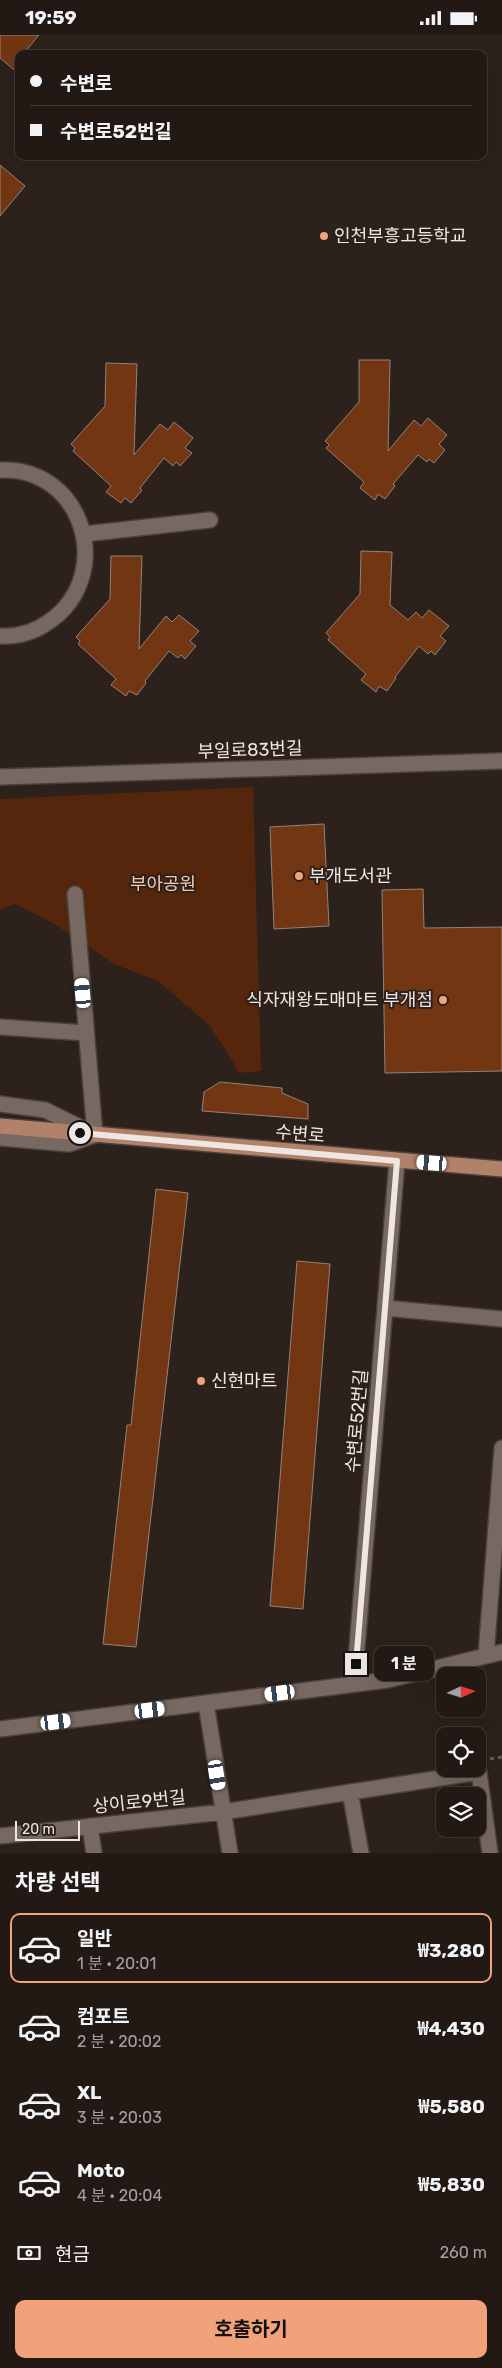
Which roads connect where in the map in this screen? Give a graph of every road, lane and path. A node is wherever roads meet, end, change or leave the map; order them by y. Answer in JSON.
{"nodes":[{"id":1,"x":0,"y":471,"type":"edge"},
{"id":2,"x":210,"y":520,"type":"dead end"},
{"id":3,"x":84,"y":534,"type":"junction"},
{"id":4,"x":0,"y":636,"type":"edge"},
{"id":5,"x":502,"y":761,"type":"edge"},
{"id":6,"x":0,"y":777,"type":"edge"},
{"id":7,"x":75,"y":895,"type":"dead end"},
{"id":8,"x":0,"y":1027,"type":"edge"},
{"id":9,"x":86,"y":1033,"type":"junction"},
{"id":10,"x":0,"y":1105,"type":"edge"},
{"id":11,"x":0,"y":1126,"type":"edge"},
{"id":12,"x":95,"y":1135,"type":"junction"},
{"id":13,"x":0,"y":1138,"type":"edge"},
{"id":14,"x":397,"y":1161,"type":"junction"},
{"id":15,"x":502,"y":1169,"type":"edge"},
{"id":16,"x":385,"y":1308,"type":"junction"},
{"id":17,"x":502,"y":1319,"type":"edge"},
{"id":18,"x":502,"y":1448,"type":"edge"},
{"id":19,"x":502,"y":1652,"type":"edge"},
{"id":20,"x":486,"y":1656,"type":"junction"},
{"id":21,"x":354,"y":1684,"type":"junction"},
{"id":22,"x":206,"y":1703,"type":"junction"},
{"id":23,"x":0,"y":1729,"type":"edge"},
{"id":24,"x":350,"y":1792,"type":"junction"},
{"id":25,"x":223,"y":1812,"type":"junction"},
{"id":26,"x":90,"y":1826,"type":"junction"},
{"id":27,"x":0,"y":1836,"type":"edge"},
{"id":28,"x":94,"y":1853,"type":"edge"},
{"id":29,"x":230,"y":1853,"type":"edge"},
{"id":30,"x":361,"y":1853,"type":"edge"},
{"id":31,"x":490,"y":1853,"type":"edge"}],
"edges":[{"from":1,"to":3,"type":"street"},
{"from":2,"to":3,"type":"street"},
{"from":3,"to":4,"type":"street"},
{"from":5,"to":6,"type":"street","name":"부일로83번길"},
{"from":7,"to":9,"type":"street"},
{"from":8,"to":9,"type":"street"},
{"from":9,"to":12,"type":"street"},
{"from":10,"to":12,"type":"street","name":"수변로"},
{"from":11,"to":12,"type":"main road","name":"수변로"},
{"from":12,"to":13,"type":"street","name":"수변로"},
{"from":12,"to":14,"type":"main road","name":"수변로"},
{"from":14,"to":15,"type":"main road","name":"수변로"},
{"from":14,"to":16,"type":"street","name":"수변로52번길"},
{"from":16,"to":17,"type":"street"},
{"from":16,"to":21,"type":"street","name":"수변로52번길"},
{"from":18,"to":20,"type":"street"},
{"from":19,"to":20,"type":"street"},
{"from":20,"to":21,"type":"street"},
{"from":21,"to":22,"type":"street"},
{"from":22,"to":23,"type":"street"},
{"from":22,"to":25,"type":"street"},
{"from":24,"to":25,"type":"street","name":"상이로9번길"},
{"from":24,"to":30,"type":"street"},
{"from":24,"to":31,"type":"street","name":"상이로9번길"},
{"from":25,"to":26,"type":"street","name":"상이로9번길"},
{"from":25,"to":29,"type":"street"},
{"from":26,"to":27,"type":"street","name":"상이로9번길"},
{"from":26,"to":28,"type":"street"}]}
